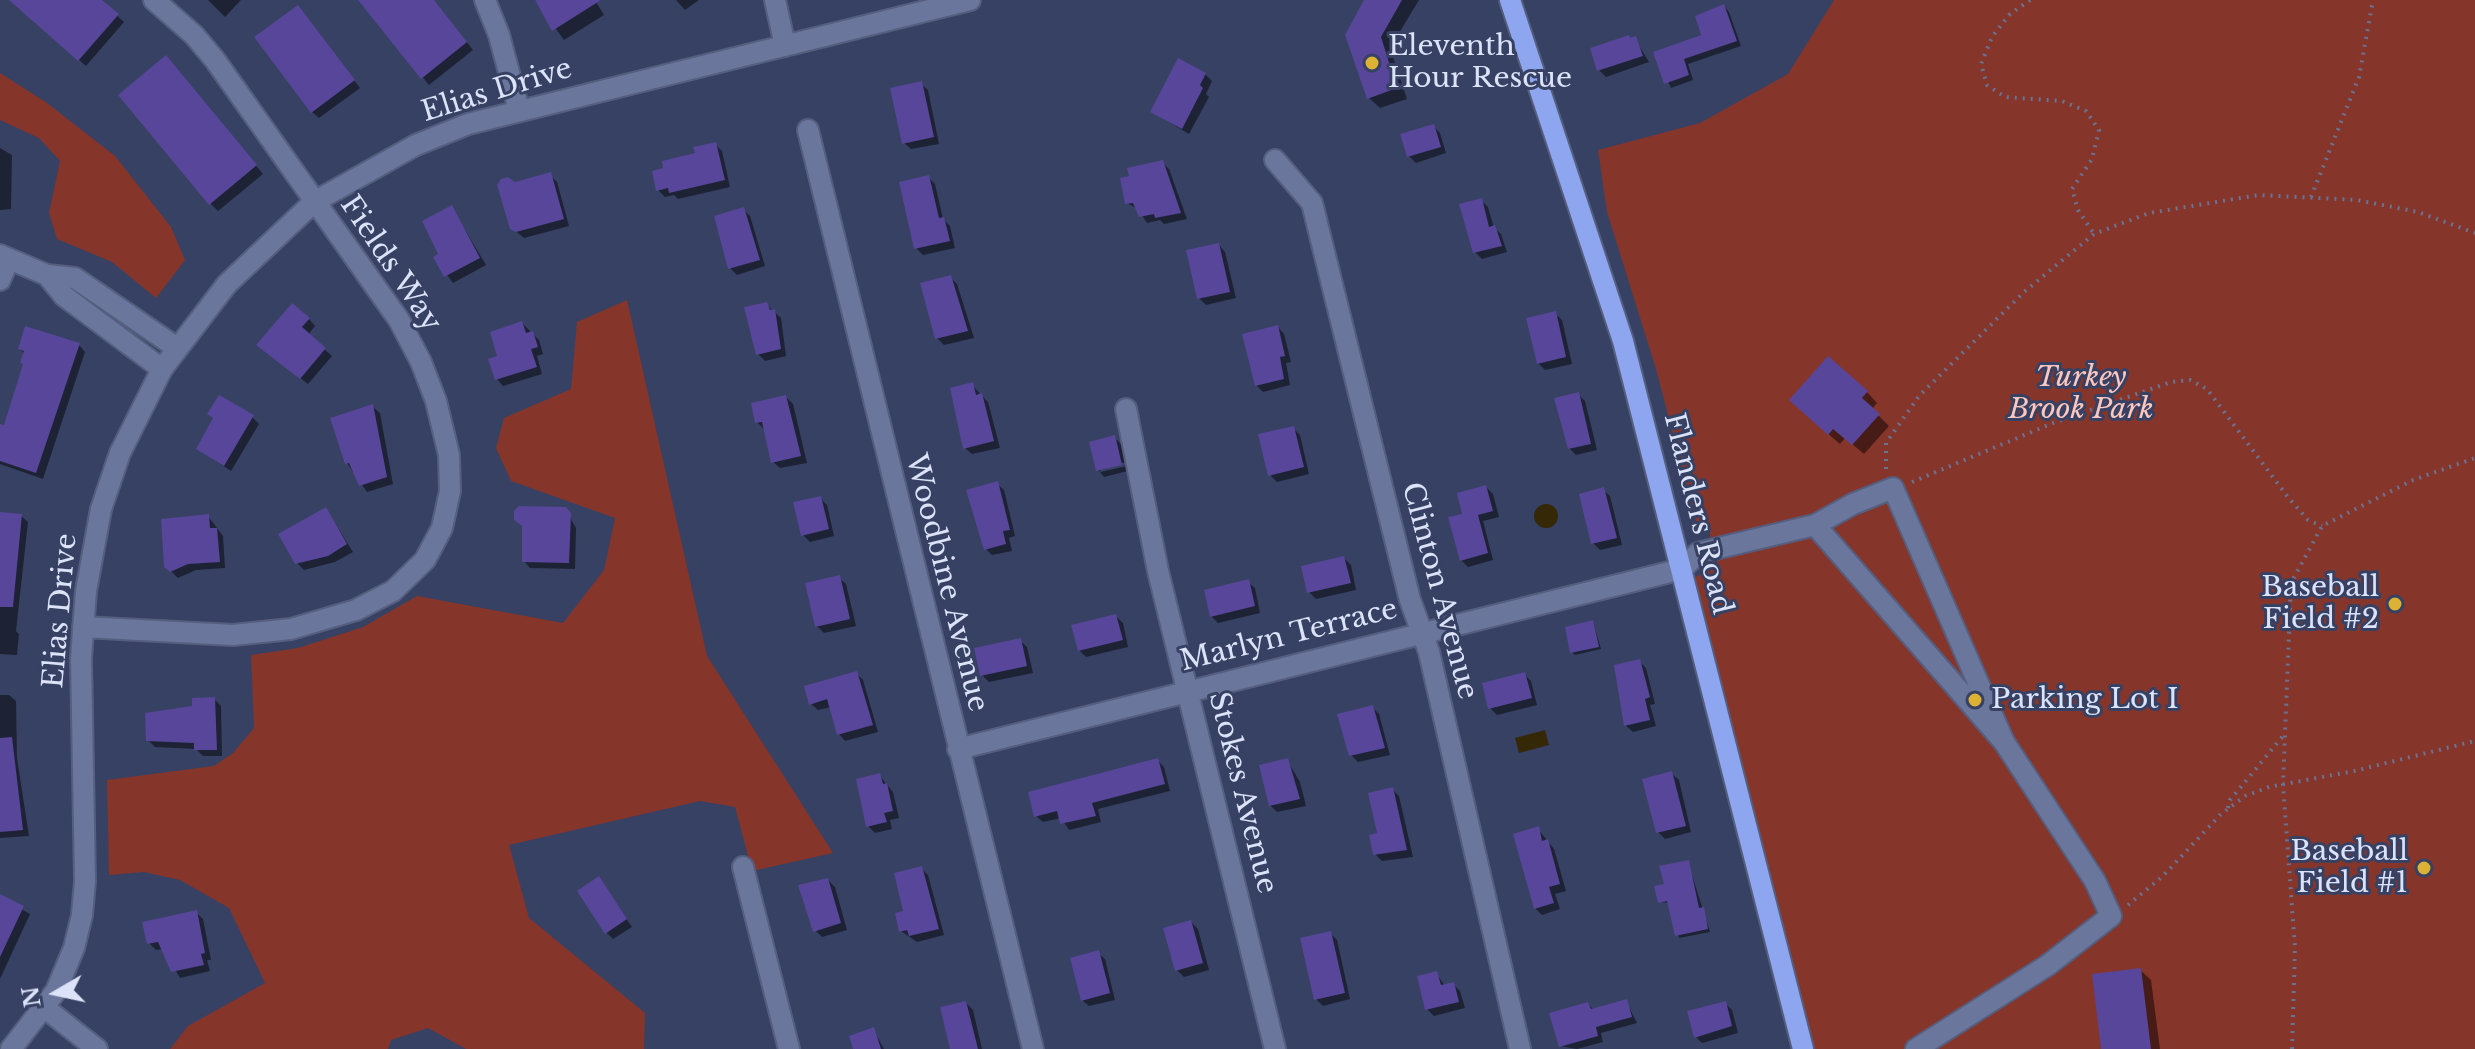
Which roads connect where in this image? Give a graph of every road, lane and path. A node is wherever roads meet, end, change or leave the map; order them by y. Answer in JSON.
{"nodes":[{"id":1,"x":154,"y":0,"type":"edge"},
{"id":2,"x":485,"y":0,"type":"edge"},
{"id":3,"x":775,"y":0,"type":"edge"},
{"id":4,"x":970,"y":0,"type":"edge"},
{"id":5,"x":1510,"y":0,"type":"edge"},
{"id":6,"x":2030,"y":0,"type":"edge"},
{"id":7,"x":2373,"y":0,"type":"edge"},
{"id":8,"x":785,"y":46,"type":"junction"},
{"id":9,"x":519,"y":110,"type":"junction"},
{"id":10,"x":808,"y":130,"type":"dead end"},
{"id":11,"x":1275,"y":160,"type":"dead end"},
{"id":12,"x":2311,"y":197,"type":"junction"},
{"id":13,"x":314,"y":202,"type":"junction"},
{"id":14,"x":2475,"y":233,"type":"edge"},
{"id":15,"x":2094,"y":234,"type":"junction"},
{"id":16,"x":5,"y":257,"type":"edge"},
{"id":17,"x":47,"y":275,"type":"junction"},
{"id":18,"x":0,"y":280,"type":"edge"},
{"id":19,"x":177,"y":348,"type":"junction"},
{"id":20,"x":162,"y":369,"type":"junction"},
{"id":21,"x":1126,"y":409,"type":"dead end"},
{"id":22,"x":2475,"y":458,"type":"edge"},
{"id":23,"x":1893,"y":488,"type":"junction"},
{"id":24,"x":1815,"y":525,"type":"junction"},
{"id":25,"x":2322,"y":526,"type":"junction"},
{"id":26,"x":1682,"y":569,"type":"junction"},
{"id":27,"x":83,"y":627,"type":"junction"},
{"id":28,"x":1422,"y":632,"type":"junction"},
{"id":29,"x":1188,"y":691,"type":"junction"},
{"id":30,"x":2284,"y":734,"type":"junction"},
{"id":31,"x":2475,"y":741,"type":"edge"},
{"id":32,"x":2004,"y":742,"type":"junction"},
{"id":33,"x":958,"y":749,"type":"junction"},
{"id":34,"x":2283,"y":785,"type":"junction"},
{"id":35,"x":2228,"y":808,"type":"junction"},
{"id":36,"x":743,"y":867,"type":"dead end"},
{"id":37,"x":2111,"y":916,"type":"junction"},
{"id":38,"x":45,"y":1008,"type":"junction"},
{"id":39,"x":11,"y":1049,"type":"edge"},
{"id":40,"x":97,"y":1049,"type":"edge"},
{"id":41,"x":789,"y":1049,"type":"edge"},
{"id":42,"x":1033,"y":1049,"type":"edge"},
{"id":43,"x":1275,"y":1049,"type":"edge"},
{"id":44,"x":1520,"y":1049,"type":"edge"},
{"id":45,"x":1803,"y":1049,"type":"edge"},
{"id":46,"x":1916,"y":1049,"type":"edge"},
{"id":47,"x":2292,"y":1049,"type":"edge"}],
"edges":[{"from":1,"to":13,"type":"street","name":"Fields Way"},
{"from":2,"to":9,"type":"street"},
{"from":3,"to":8,"type":"street"},
{"from":4,"to":8,"type":"street","name":"Elias Drive"},
{"from":5,"to":26,"type":"main road","name":"Flanders Road"},
{"from":6,"to":15,"type":"path"},
{"from":7,"to":12,"type":"path"},
{"from":8,"to":9,"type":"street","name":"Elias Drive"},
{"from":9,"to":13,"type":"street","name":"Elias Drive"},
{"from":10,"to":33,"type":"street","name":"Woodbine Avenue"},
{"from":11,"to":28,"type":"street","name":"Clinton Avenue"},
{"from":12,"to":14,"type":"path"},
{"from":12,"to":15,"type":"path"},
{"from":13,"to":19,"type":"street","name":"Elias Drive"},
{"from":13,"to":27,"type":"street","name":"Fields Way"},
{"from":15,"to":23,"type":"path"},
{"from":16,"to":17,"type":"street"},
{"from":16,"to":18,"type":"street"},
{"from":17,"to":19,"type":"street"},
{"from":17,"to":20,"type":"street"},
{"from":19,"to":20,"type":"street","name":"Elias Drive"},
{"from":20,"to":27,"type":"street","name":"Elias Drive"},
{"from":21,"to":29,"type":"street","name":"Stokes Avenue"},
{"from":22,"to":25,"type":"path"},
{"from":23,"to":24,"type":"street","name":"Marlyn Terrace"},
{"from":23,"to":25,"type":"path"},
{"from":23,"to":32,"type":"street"},
{"from":24,"to":26,"type":"street","name":"Marlyn Terrace"},
{"from":24,"to":32,"type":"street"},
{"from":25,"to":30,"type":"path"},
{"from":26,"to":28,"type":"street","name":"Marlyn Terrace"},
{"from":26,"to":45,"type":"main road","name":"Flanders Road"},
{"from":27,"to":38,"type":"street","name":"Elias Drive"},
{"from":28,"to":29,"type":"street","name":"Marlyn Terrace"},
{"from":28,"to":44,"type":"street","name":"Clinton Avenue"},
{"from":29,"to":33,"type":"street","name":"Marlyn Terrace"},
{"from":29,"to":43,"type":"street","name":"Stokes Avenue"},
{"from":30,"to":34,"type":"path"},
{"from":30,"to":35,"type":"path"},
{"from":31,"to":34,"type":"path"},
{"from":32,"to":37,"type":"street"},
{"from":33,"to":42,"type":"street","name":"Woodbine Avenue"},
{"from":34,"to":35,"type":"path"},
{"from":34,"to":47,"type":"path"},
{"from":35,"to":37,"type":"path"},
{"from":36,"to":41,"type":"street"},
{"from":37,"to":46,"type":"street"},
{"from":38,"to":39,"type":"street","name":"Elias Drive"},
{"from":38,"to":40,"type":"street"}]}
